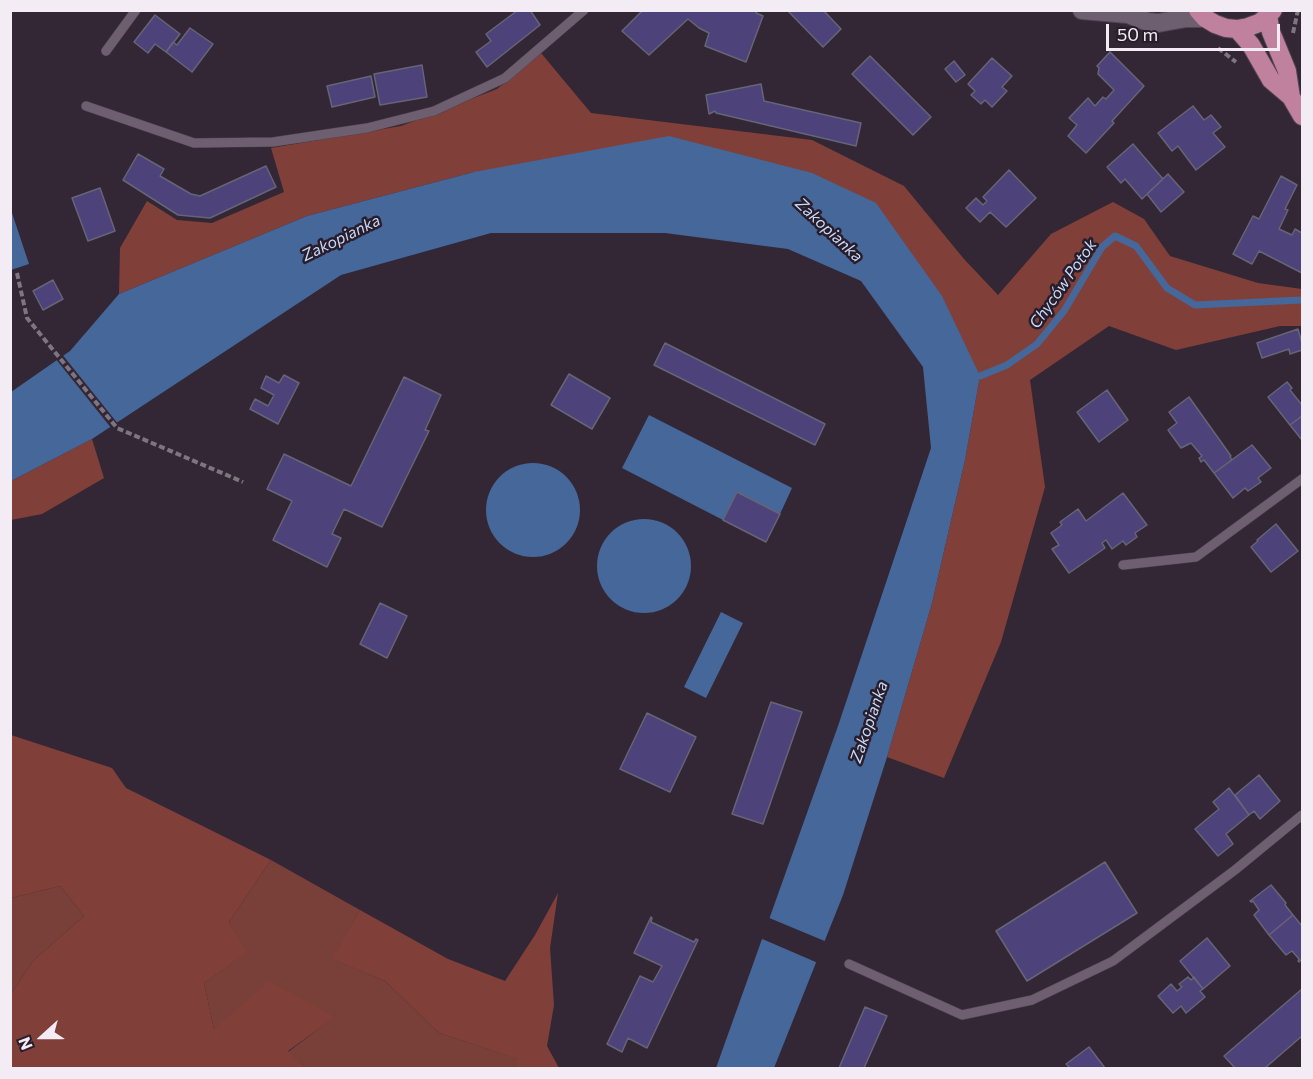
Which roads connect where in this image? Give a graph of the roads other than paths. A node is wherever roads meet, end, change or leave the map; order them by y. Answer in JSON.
{"nodes":[{"id":1,"x":136,"y":10,"type":"edge"},
{"id":2,"x":584,"y":10,"type":"edge"},
{"id":3,"x":1082,"y":10,"type":"edge"},
{"id":4,"x":1131,"y":12,"type":"edge"},
{"id":5,"x":1271,"y":13,"type":"edge"},
{"id":6,"x":1202,"y":14,"type":"edge"},
{"id":7,"x":1237,"y":29,"type":"junction"},
{"id":8,"x":106,"y":51,"type":"dead end"},
{"id":9,"x":1291,"y":97,"type":"junction"},
{"id":10,"x":86,"y":106,"type":"dead end"},
{"id":11,"x":1302,"y":116,"type":"edge"},
{"id":12,"x":1302,"y":479,"type":"edge"},
{"id":13,"x":1123,"y":565,"type":"dead end"},
{"id":14,"x":1302,"y":815,"type":"edge"},
{"id":15,"x":849,"y":964,"type":"dead end"}],
"edges":[{"from":1,"to":8,"type":"lane"},
{"from":2,"to":10,"type":"lane"},
{"from":3,"to":4,"type":"street"},
{"from":4,"to":6,"type":"street"},
{"from":5,"to":7,"type":"main road"},
{"from":5,"to":9,"type":"main road"},
{"from":6,"to":7,"type":"main road"},
{"from":7,"to":9,"type":"main road"},
{"from":9,"to":11,"type":"main road"},
{"from":12,"to":13,"type":"lane"},
{"from":14,"to":15,"type":"lane"}]}
